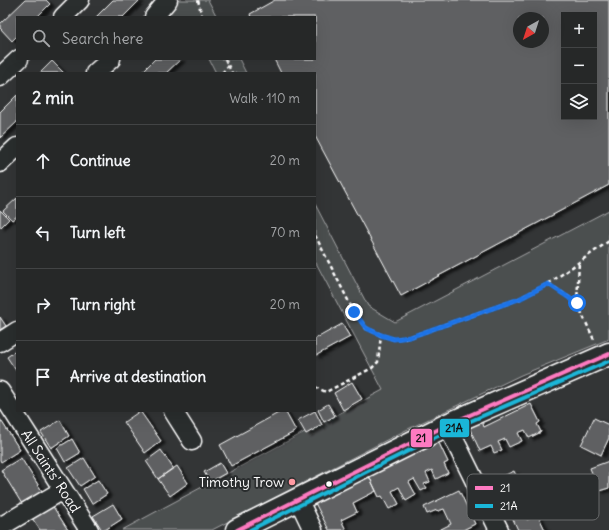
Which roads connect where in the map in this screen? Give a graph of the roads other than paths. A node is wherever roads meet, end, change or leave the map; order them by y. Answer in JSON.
{"nodes":[{"id":1,"x":80,"y":0,"type":"edge"},
{"id":2,"x":168,"y":0,"type":"edge"},
{"id":3,"x":64,"y":16,"type":"edge"},
{"id":4,"x":155,"y":16,"type":"edge"},
{"id":5,"x":18,"y":60,"type":"edge"},
{"id":6,"x":110,"y":60,"type":"edge"},
{"id":7,"x":96,"y":72,"type":"edge"},
{"id":8,"x":0,"y":78,"type":"edge"},
{"id":9,"x":16,"y":148,"type":"edge"},
{"id":10,"x":0,"y":163,"type":"edge"},
{"id":11,"x":16,"y":332,"type":"edge"},
{"id":12,"x":0,"y":342,"type":"edge"},
{"id":13,"x":606,"y":355,"type":"edge"},
{"id":14,"x":0,"y":391,"type":"edge"},
{"id":15,"x":174,"y":412,"type":"edge"},
{"id":16,"x":447,"y":425,"type":"junction"},
{"id":17,"x":192,"y":441,"type":"dead end"},
{"id":18,"x":471,"y":474,"type":"edge"},
{"id":19,"x":63,"y":490,"type":"junction"},
{"id":20,"x":298,"y":499,"type":"junction"},
{"id":21,"x":494,"y":520,"type":"edge"},
{"id":22,"x":0,"y":527,"type":"edge"},
{"id":23,"x":89,"y":530,"type":"edge"},
{"id":24,"x":237,"y":530,"type":"edge"},
{"id":25,"x":313,"y":530,"type":"edge"},
{"id":26,"x":499,"y":530,"type":"edge"}],
"edges":[{"from":1,"to":3,"type":"street"},
{"from":2,"to":4,"type":"street"},
{"from":5,"to":8,"type":"street"},
{"from":6,"to":7,"type":"street"},
{"from":9,"to":10,"type":"street"},
{"from":11,"to":12,"type":"street"},
{"from":13,"to":16,"type":"main road"},
{"from":14,"to":19,"type":"street","name":"All Saints' Road"},
{"from":15,"to":17,"type":"street"},
{"from":16,"to":18,"type":"street"},
{"from":16,"to":20,"type":"main road"},
{"from":19,"to":22,"type":"street"},
{"from":19,"to":23,"type":"street","name":"All Saints' Road"},
{"from":20,"to":24,"type":"main road"},
{"from":20,"to":25,"type":"street"},
{"from":21,"to":26,"type":"street"}]}
